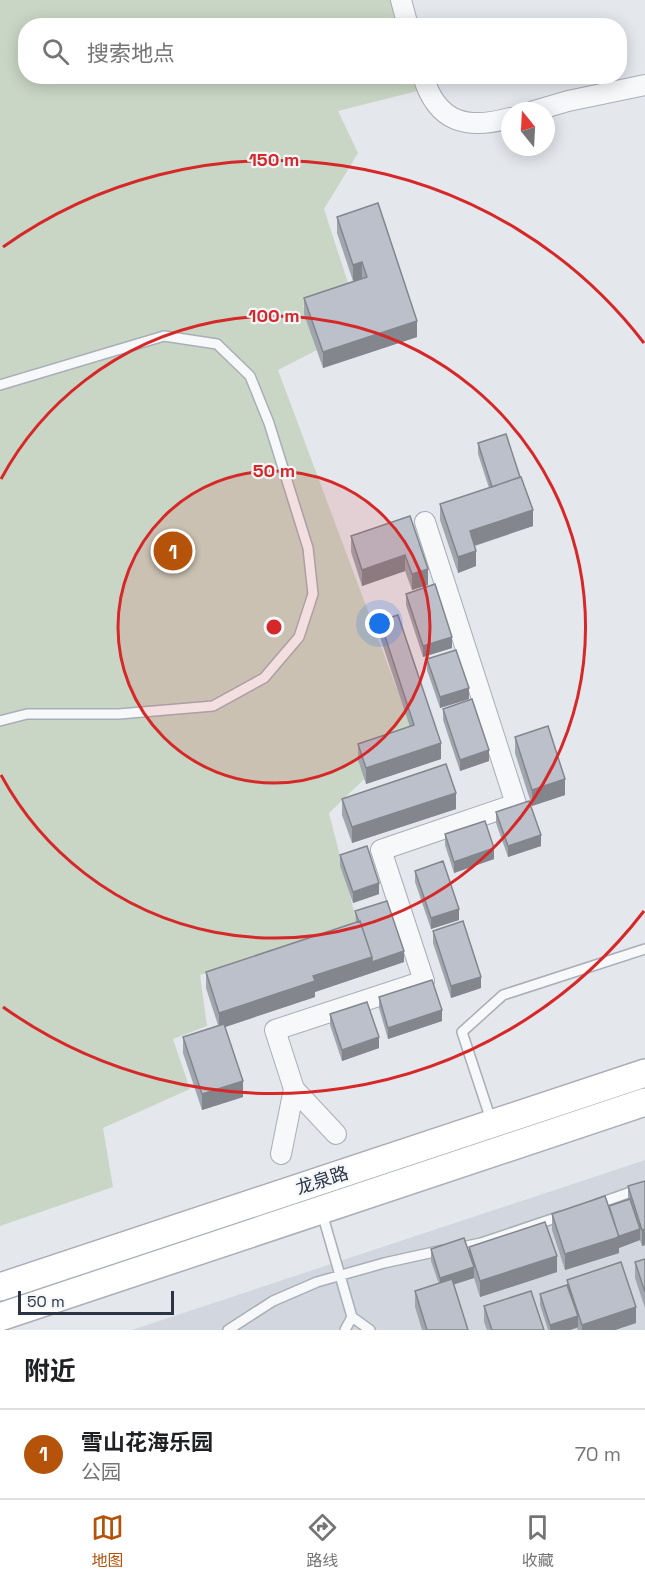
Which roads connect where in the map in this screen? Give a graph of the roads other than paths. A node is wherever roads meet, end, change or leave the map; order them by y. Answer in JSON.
{"nodes":[{"id":1,"x":401,"y":0,"type":"edge"},
{"id":2,"x":406,"y":18,"type":"edge"},
{"id":3,"x":425,"y":84,"type":"edge"},
{"id":4,"x":645,"y":85,"type":"edge"},
{"id":5,"x":555,"y":105,"type":"edge"},
{"id":6,"x":501,"y":120,"type":"edge"},
{"id":7,"x":0,"y":385,"type":"edge"},
{"id":8,"x":425,"y":522,"type":"dead end"},
{"id":9,"x":0,"y":721,"type":"edge"},
{"id":10,"x":645,"y":949,"type":"edge"},
{"id":11,"x":645,"y":1073,"type":"edge"},
{"id":12,"x":294,"y":1089,"type":"junction"},
{"id":13,"x":645,"y":1102,"type":"edge"},
{"id":14,"x":492,"y":1124,"type":"junction"},
{"id":15,"x":336,"y":1134,"type":"dead end"},
{"id":16,"x":281,"y":1154,"type":"dead end"},
{"id":17,"x":645,"y":1187,"type":"edge"},
{"id":18,"x":590,"y":1206,"type":"edge"},
{"id":19,"x":321,"y":1210,"type":"junction"},
{"id":20,"x":568,"y":1213,"type":"edge"},
{"id":21,"x":340,"y":1275,"type":"junction"},
{"id":22,"x":0,"y":1287,"type":"edge"},
{"id":23,"x":0,"y":1317,"type":"edge"},
{"id":24,"x":352,"y":1317,"type":"junction"},
{"id":25,"x":228,"y":1330,"type":"edge"},
{"id":26,"x":345,"y":1330,"type":"edge"},
{"id":27,"x":370,"y":1330,"type":"edge"}],
"edges":[{"from":1,"to":2,"type":"street"},
{"from":3,"to":6,"type":"street"},
{"from":4,"to":5,"type":"street"},
{"from":7,"to":9,"type":"lane"},
{"from":8,"to":12,"type":"street"},
{"from":10,"to":14,"type":"lane"},
{"from":11,"to":14,"type":"main road","name":"龙泉路"},
{"from":12,"to":15,"type":"street"},
{"from":12,"to":16,"type":"street"},
{"from":13,"to":19,"type":"main road","name":"龙泉路"},
{"from":14,"to":22,"type":"main road","name":"龙泉路"},
{"from":17,"to":18,"type":"lane"},
{"from":19,"to":21,"type":"lane"},
{"from":19,"to":23,"type":"main road","name":"龙泉路"},
{"from":20,"to":21,"type":"lane"},
{"from":21,"to":24,"type":"lane"},
{"from":21,"to":25,"type":"lane"},
{"from":24,"to":26,"type":"lane"},
{"from":24,"to":27,"type":"lane"}]}
